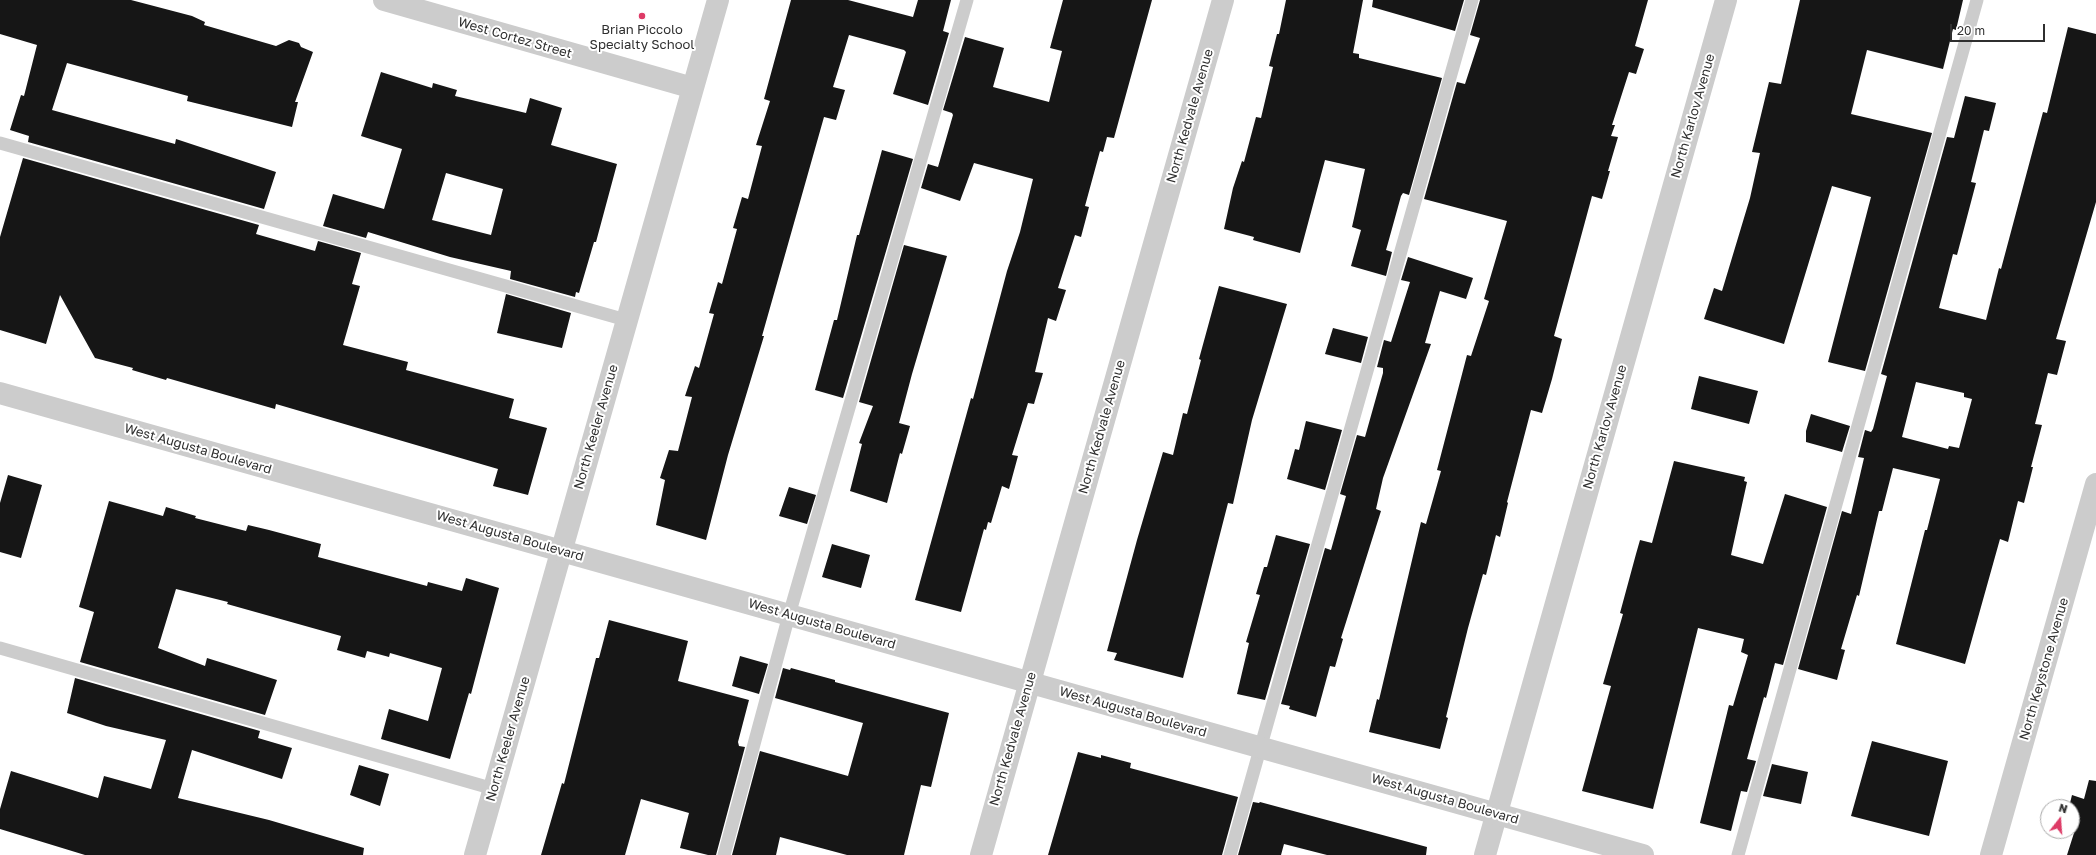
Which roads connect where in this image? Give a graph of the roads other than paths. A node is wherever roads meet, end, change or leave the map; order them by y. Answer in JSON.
{"nodes":[{"id":1,"x":384,"y":0,"type":"edge"},
{"id":2,"x":718,"y":0,"type":"edge"},
{"id":3,"x":967,"y":0,"type":"edge"},
{"id":4,"x":1223,"y":0,"type":"edge"},
{"id":5,"x":1472,"y":0,"type":"edge"},
{"id":6,"x":1726,"y":0,"type":"edge"},
{"id":7,"x":1977,"y":0,"type":"edge"},
{"id":8,"x":693,"y":88,"type":"junction"},
{"id":9,"x":0,"y":143,"type":"edge"},
{"id":10,"x":626,"y":320,"type":"junction"},
{"id":11,"x":0,"y":393,"type":"edge"},
{"id":12,"x":2096,"y":484,"type":"edge"},
{"id":13,"x":562,"y":551,"type":"junction"},
{"id":14,"x":789,"y":615,"type":"junction"},
{"id":15,"x":0,"y":648,"type":"edge"},
{"id":16,"x":1030,"y":683,"type":"junction"},
{"id":17,"x":1260,"y":748,"type":"junction"},
{"id":18,"x":494,"y":789,"type":"junction"},
{"id":19,"x":1497,"y":814,"type":"junction"},
{"id":20,"x":475,"y":855,"type":"edge"},
{"id":21,"x":724,"y":855,"type":"edge"},
{"id":22,"x":981,"y":855,"type":"edge"},
{"id":23,"x":1230,"y":855,"type":"edge"},
{"id":24,"x":1485,"y":855,"type":"edge"},
{"id":25,"x":1643,"y":855,"type":"edge"},
{"id":26,"x":1738,"y":855,"type":"edge"},
{"id":27,"x":1991,"y":855,"type":"edge"}],
"edges":[{"from":1,"to":8,"type":"street","name":"West Cortez Street"},
{"from":2,"to":8,"type":"street","name":"North Keeler Avenue"},
{"from":3,"to":14,"type":"lane"},
{"from":4,"to":16,"type":"street","name":"North Kedvale Avenue"},
{"from":5,"to":17,"type":"lane"},
{"from":6,"to":19,"type":"street","name":"North Karlov Avenue"},
{"from":7,"to":26,"type":"lane"},
{"from":8,"to":10,"type":"street","name":"North Keeler Avenue"},
{"from":9,"to":10,"type":"lane"},
{"from":10,"to":13,"type":"street","name":"North Keeler Avenue"},
{"from":11,"to":13,"type":"street","name":"West Augusta Boulevard"},
{"from":12,"to":27,"type":"street","name":"North Keystone Avenue"},
{"from":13,"to":14,"type":"street","name":"West Augusta Boulevard"},
{"from":13,"to":18,"type":"street","name":"North Keeler Avenue"},
{"from":14,"to":16,"type":"street","name":"West Augusta Boulevard"},
{"from":14,"to":21,"type":"lane"},
{"from":15,"to":18,"type":"lane"},
{"from":16,"to":17,"type":"street","name":"West Augusta Boulevard"},
{"from":16,"to":22,"type":"street","name":"North Kedvale Avenue"},
{"from":17,"to":19,"type":"street","name":"West Augusta Boulevard"},
{"from":17,"to":23,"type":"lane"},
{"from":18,"to":20,"type":"street","name":"North Keeler Avenue"},
{"from":19,"to":24,"type":"street","name":"North Karlov Avenue"},
{"from":19,"to":25,"type":"street","name":"West Augusta Boulevard"}]}
